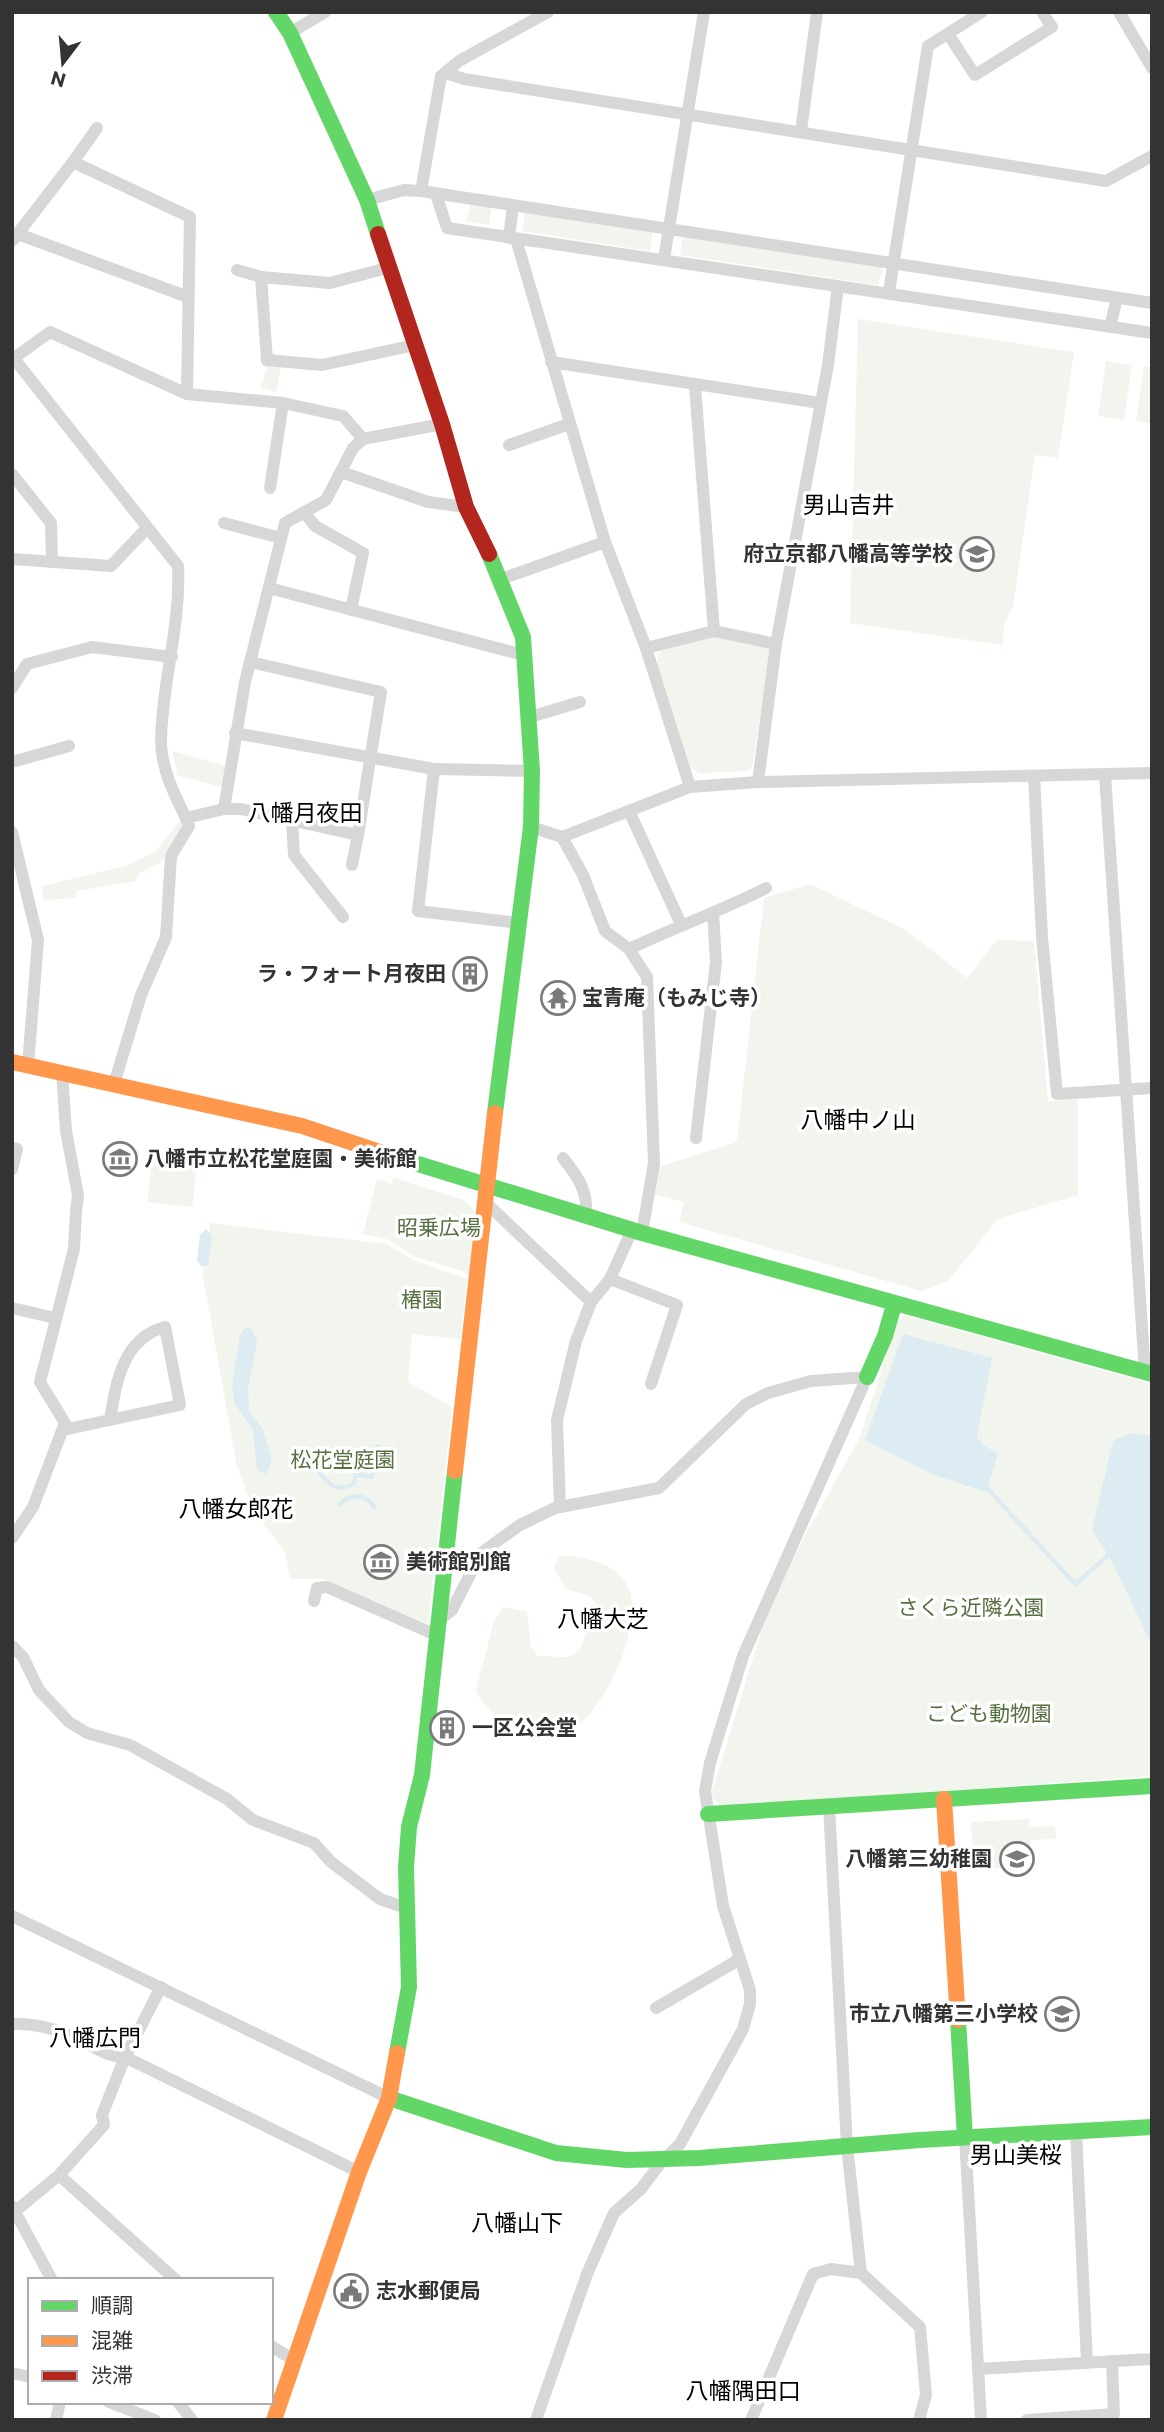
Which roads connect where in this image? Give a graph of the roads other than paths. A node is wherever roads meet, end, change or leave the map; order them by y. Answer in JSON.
{"nodes":[{"id":1,"x":276,"y":12,"type":"edge"},
{"id":2,"x":325,"y":12,"type":"edge"},
{"id":3,"x":548,"y":12,"type":"edge"},
{"id":4,"x":704,"y":12,"type":"edge"},
{"id":5,"x":817,"y":12,"type":"edge"},
{"id":6,"x":982,"y":12,"type":"edge"},
{"id":7,"x":1042,"y":12,"type":"edge"},
{"id":8,"x":1119,"y":12,"type":"edge"},
{"id":9,"x":290,"y":33,"type":"junction"},
{"id":10,"x":948,"y":33,"type":"junction"},
{"id":11,"x":1146,"y":46,"type":"edge"},
{"id":12,"x":1152,"y":68,"type":"edge"},
{"id":13,"x":446,"y":73,"type":"junction"},
{"id":14,"x":687,"y":112,"type":"junction"},
{"id":15,"x":97,"y":128,"type":"dead end"},
{"id":16,"x":801,"y":131,"type":"junction"},
{"id":17,"x":909,"y":149,"type":"junction"},
{"id":18,"x":1152,"y":156,"type":"edge"},
{"id":19,"x":73,"y":162,"type":"junction"},
{"id":20,"x":421,"y":191,"type":"junction"},
{"id":21,"x":436,"y":194,"type":"junction"},
{"id":22,"x":367,"y":200,"type":"junction"},
{"id":23,"x":513,"y":206,"type":"junction"},
{"id":24,"x":668,"y":229,"type":"junction"},
{"id":25,"x":15,"y":237,"type":"edge"},
{"id":26,"x":512,"y":239,"type":"junction"},
{"id":27,"x":664,"y":259,"type":"junction"},
{"id":28,"x":893,"y":265,"type":"junction"},
{"id":29,"x":391,"y":267,"type":"junction"},
{"id":30,"x":237,"y":270,"type":"dead end"},
{"id":31,"x":261,"y":277,"type":"junction"},
{"id":32,"x":838,"y":286,"type":"junction"},
{"id":33,"x":889,"y":292,"type":"junction"},
{"id":34,"x":188,"y":297,"type":"junction"},
{"id":35,"x":1117,"y":298,"type":"junction"},
{"id":36,"x":1152,"y":303,"type":"edge"},
{"id":37,"x":1110,"y":327,"type":"junction"},
{"id":38,"x":1152,"y":334,"type":"edge"},
{"id":39,"x":415,"y":345,"type":"junction"},
{"id":40,"x":13,"y":357,"type":"edge"},
{"id":41,"x":551,"y":362,"type":"junction"},
{"id":42,"x":695,"y":386,"type":"junction"},
{"id":43,"x":187,"y":394,"type":"junction"},
{"id":44,"x":283,"y":403,"type":"junction"},
{"id":45,"x":820,"y":404,"type":"junction"},
{"id":46,"x":442,"y":424,"type":"junction"},
{"id":47,"x":569,"y":424,"type":"junction"},
{"id":48,"x":363,"y":439,"type":"junction"},
{"id":49,"x":509,"y":445,"type":"dead end"},
{"id":50,"x":341,"y":472,"type":"junction"},
{"id":51,"x":12,"y":474,"type":"edge"},
{"id":52,"x":270,"y":488,"type":"dead end"},
{"id":53,"x":466,"y":507,"type":"junction"},
{"id":54,"x":304,"y":512,"type":"junction"},
{"id":55,"x":224,"y":523,"type":"dead end"},
{"id":56,"x":147,"y":528,"type":"junction"},
{"id":57,"x":281,"y":538,"type":"junction"},
{"id":58,"x":605,"y":542,"type":"junction"},
{"id":59,"x":12,"y":559,"type":"edge"},
{"id":60,"x":52,"y":562,"type":"junction"},
{"id":61,"x":501,"y":579,"type":"junction"},
{"id":62,"x":269,"y":588,"type":"junction"},
{"id":63,"x":351,"y":610,"type":"junction"},
{"id":64,"x":714,"y":631,"type":"junction"},
{"id":65,"x":776,"y":644,"type":"junction"},
{"id":66,"x":646,"y":648,"type":"junction"},
{"id":67,"x":523,"y":655,"type":"junction"},
{"id":68,"x":172,"y":657,"type":"junction"},
{"id":69,"x":250,"y":662,"type":"junction"},
{"id":70,"x":12,"y":688,"type":"edge"},
{"id":71,"x":580,"y":702,"type":"dead end"},
{"id":72,"x":530,"y":717,"type":"junction"},
{"id":73,"x":235,"y":733,"type":"junction"},
{"id":74,"x":68,"y":746,"type":"dead end"},
{"id":75,"x":371,"y":759,"type":"junction"},
{"id":76,"x":12,"y":762,"type":"edge"},
{"id":77,"x":434,"y":769,"type":"junction"},
{"id":78,"x":532,"y":771,"type":"junction"},
{"id":79,"x":1152,"y":773,"type":"edge"},
{"id":80,"x":1105,"y":775,"type":"junction"},
{"id":81,"x":1034,"y":776,"type":"junction"},
{"id":82,"x":758,"y":782,"type":"junction"},
{"id":83,"x":690,"y":787,"type":"junction"},
{"id":84,"x":225,"y":809,"type":"junction"},
{"id":85,"x":629,"y":811,"type":"junction"},
{"id":86,"x":186,"y":818,"type":"junction"},
{"id":87,"x":292,"y":821,"type":"junction"},
{"id":88,"x":531,"y":827,"type":"junction"},
{"id":89,"x":12,"y":832,"type":"edge"},
{"id":90,"x":358,"y":835,"type":"junction"},
{"id":91,"x":562,"y":837,"type":"junction"},
{"id":92,"x":352,"y":865,"type":"dead end"},
{"id":93,"x":766,"y":888,"type":"dead end"},
{"id":94,"x":713,"y":913,"type":"junction"},
{"id":95,"x":343,"y":917,"type":"dead end"},
{"id":96,"x":519,"y":923,"type":"junction"},
{"id":97,"x":681,"y":925,"type":"junction"},
{"id":98,"x":629,"y":949,"type":"junction"},
{"id":99,"x":20,"y":1064,"type":"edge"},
{"id":100,"x":62,"y":1072,"type":"junction"},
{"id":101,"x":114,"y":1084,"type":"junction"},
{"id":102,"x":1152,"y":1088,"type":"edge"},
{"id":103,"x":1126,"y":1090,"type":"junction"},
{"id":104,"x":696,"y":1138,"type":"dead end"},
{"id":105,"x":12,"y":1148,"type":"edge"},
{"id":106,"x":563,"y":1158,"type":"dead end"},
{"id":107,"x":12,"y":1169,"type":"edge"},
{"id":108,"x":485,"y":1195,"type":"junction"},
{"id":109,"x":586,"y":1217,"type":"junction"},
{"id":110,"x":637,"y":1231,"type":"junction"},
{"id":111,"x":610,"y":1279,"type":"junction"},
{"id":112,"x":590,"y":1302,"type":"junction"},
{"id":113,"x":894,"y":1305,"type":"junction"},
{"id":114,"x":12,"y":1308,"type":"edge"},
{"id":115,"x":55,"y":1318,"type":"junction"},
{"id":116,"x":1148,"y":1373,"type":"edge"},
{"id":117,"x":867,"y":1377,"type":"junction"},
{"id":118,"x":651,"y":1384,"type":"dead end"},
{"id":119,"x":110,"y":1420,"type":"junction"},
{"id":120,"x":63,"y":1430,"type":"junction"},
{"id":121,"x":560,"y":1507,"type":"junction"},
{"id":122,"x":12,"y":1538,"type":"edge"},
{"id":123,"x":314,"y":1601,"type":"dead end"},
{"id":124,"x":437,"y":1628,"type":"junction"},
{"id":125,"x":12,"y":1646,"type":"edge"},
{"id":126,"x":1152,"y":1786,"type":"edge"},
{"id":127,"x":944,"y":1799,"type":"junction"},
{"id":128,"x":829,"y":1806,"type":"junction"},
{"id":129,"x":708,"y":1814,"type":"junction"},
{"id":130,"x":406,"y":1908,"type":"junction"},
{"id":131,"x":12,"y":1916,"type":"edge"},
{"id":132,"x":740,"y":1959,"type":"junction"},
{"id":133,"x":161,"y":1987,"type":"junction"},
{"id":134,"x":656,"y":2008,"type":"dead end"},
{"id":135,"x":12,"y":2024,"type":"edge"},
{"id":136,"x":125,"y":2057,"type":"junction"},
{"id":137,"x":389,"y":2098,"type":"junction"},
{"id":138,"x":1152,"y":2127,"type":"edge"},
{"id":139,"x":1076,"y":2131,"type":"junction"},
{"id":140,"x":965,"y":2137,"type":"junction"},
{"id":141,"x":847,"y":2146,"type":"junction"},
{"id":142,"x":662,"y":2161,"type":"junction"},
{"id":143,"x":359,"y":2172,"type":"junction"},
{"id":144,"x":59,"y":2175,"type":"junction"},
{"id":145,"x":14,"y":2211,"type":"edge"},
{"id":146,"x":860,"y":2273,"type":"junction"},
{"id":147,"x":51,"y":2278,"type":"edge"},
{"id":148,"x":174,"y":2278,"type":"edge"},
{"id":149,"x":273,"y":2347,"type":"edge"},
{"id":150,"x":1152,"y":2359,"type":"edge"},
{"id":151,"x":294,"y":2360,"type":"junction"},
{"id":152,"x":1112,"y":2361,"type":"junction"},
{"id":153,"x":1087,"y":2362,"type":"junction"},
{"id":154,"x":978,"y":2369,"type":"junction"},
{"id":155,"x":113,"y":2404,"type":"edge"},
{"id":156,"x":180,"y":2404,"type":"edge"},
{"id":157,"x":150,"y":2419,"type":"edge"},
{"id":158,"x":192,"y":2420,"type":"edge"},
{"id":159,"x":274,"y":2420,"type":"edge"},
{"id":160,"x":536,"y":2420,"type":"edge"},
{"id":161,"x":751,"y":2420,"type":"edge"},
{"id":162,"x":919,"y":2420,"type":"edge"},
{"id":163,"x":981,"y":2420,"type":"edge"},
{"id":164,"x":1027,"y":2420,"type":"edge"}],
"edges":[{"from":1,"to":9,"type":"street"},
{"from":2,"to":9,"type":"street"},
{"from":3,"to":13,"type":"street"},
{"from":4,"to":14,"type":"street"},
{"from":5,"to":16,"type":"street"},
{"from":6,"to":10,"type":"street"},
{"from":7,"to":10,"type":"street"},
{"from":8,"to":11,"type":"street"},
{"from":9,"to":22,"type":"street"},
{"from":10,"to":17,"type":"street"},
{"from":11,"to":12,"type":"street"},
{"from":13,"to":14,"type":"street"},
{"from":13,"to":20,"type":"street"},
{"from":14,"to":16,"type":"street"},
{"from":14,"to":24,"type":"street"},
{"from":15,"to":19,"type":"street"},
{"from":16,"to":17,"type":"street"},
{"from":17,"to":18,"type":"street"},
{"from":17,"to":28,"type":"street"},
{"from":19,"to":25,"type":"street"},
{"from":19,"to":34,"type":"street"},
{"from":20,"to":21,"type":"street"},
{"from":20,"to":22,"type":"street"},
{"from":21,"to":23,"type":"street"},
{"from":21,"to":26,"type":"street"},
{"from":22,"to":29,"type":"street"},
{"from":23,"to":24,"type":"street"},
{"from":23,"to":26,"type":"street"},
{"from":24,"to":27,"type":"street"},
{"from":24,"to":28,"type":"street"},
{"from":25,"to":34,"type":"street"},
{"from":26,"to":27,"type":"street"},
{"from":26,"to":41,"type":"street"},
{"from":27,"to":32,"type":"street"},
{"from":28,"to":33,"type":"street"},
{"from":28,"to":35,"type":"street"},
{"from":29,"to":31,"type":"street"},
{"from":29,"to":39,"type":"street"},
{"from":30,"to":31,"type":"street"},
{"from":31,"to":39,"type":"street"},
{"from":32,"to":33,"type":"street"},
{"from":32,"to":45,"type":"street"},
{"from":33,"to":37,"type":"street"},
{"from":34,"to":43,"type":"street"},
{"from":35,"to":36,"type":"street"},
{"from":35,"to":37,"type":"street"},
{"from":37,"to":38,"type":"street"},
{"from":39,"to":46,"type":"street"},
{"from":40,"to":43,"type":"street"},
{"from":40,"to":56,"type":"street"},
{"from":41,"to":42,"type":"street"},
{"from":41,"to":47,"type":"street"},
{"from":42,"to":45,"type":"street"},
{"from":42,"to":64,"type":"street"},
{"from":43,"to":44,"type":"street"},
{"from":44,"to":48,"type":"street"},
{"from":44,"to":52,"type":"street"},
{"from":45,"to":65,"type":"street"},
{"from":46,"to":48,"type":"street"},
{"from":46,"to":53,"type":"street"},
{"from":47,"to":49,"type":"street"},
{"from":47,"to":58,"type":"street"},
{"from":48,"to":50,"type":"street"},
{"from":50,"to":53,"type":"street"},
{"from":50,"to":54,"type":"street"},
{"from":51,"to":60,"type":"street"},
{"from":53,"to":61,"type":"street"},
{"from":54,"to":57,"type":"street"},
{"from":54,"to":63,"type":"street"},
{"from":55,"to":57,"type":"street"},
{"from":56,"to":60,"type":"street"},
{"from":56,"to":68,"type":"street"},
{"from":57,"to":62,"type":"street"},
{"from":58,"to":61,"type":"street"},
{"from":58,"to":66,"type":"street"},
{"from":59,"to":60,"type":"street"},
{"from":61,"to":67,"type":"street"},
{"from":62,"to":63,"type":"street"},
{"from":62,"to":69,"type":"street"},
{"from":63,"to":67,"type":"street"},
{"from":64,"to":65,"type":"street"},
{"from":64,"to":66,"type":"street"},
{"from":65,"to":82,"type":"street"},
{"from":66,"to":83,"type":"street"},
{"from":67,"to":72,"type":"street"},
{"from":68,"to":70,"type":"street"},
{"from":68,"to":86,"type":"street"},
{"from":69,"to":73,"type":"street"},
{"from":69,"to":75,"type":"street"},
{"from":71,"to":72,"type":"street"},
{"from":72,"to":78,"type":"street"},
{"from":73,"to":75,"type":"street"},
{"from":73,"to":84,"type":"street"},
{"from":74,"to":76,"type":"street"},
{"from":75,"to":77,"type":"street"},
{"from":75,"to":90,"type":"street"},
{"from":77,"to":78,"type":"street"},
{"from":77,"to":96,"type":"street"},
{"from":78,"to":88,"type":"street"},
{"from":79,"to":80,"type":"street"},
{"from":80,"to":81,"type":"street"},
{"from":80,"to":103,"type":"street"},
{"from":81,"to":82,"type":"street"},
{"from":81,"to":103,"type":"street"},
{"from":82,"to":83,"type":"street"},
{"from":83,"to":85,"type":"street"},
{"from":84,"to":86,"type":"street"},
{"from":84,"to":87,"type":"street"},
{"from":85,"to":91,"type":"street"},
{"from":85,"to":97,"type":"street"},
{"from":86,"to":101,"type":"street"},
{"from":87,"to":90,"type":"street"},
{"from":87,"to":95,"type":"street"},
{"from":88,"to":91,"type":"street"},
{"from":88,"to":96,"type":"street"},
{"from":89,"to":99,"type":"street"},
{"from":90,"to":92,"type":"street"},
{"from":91,"to":98,"type":"street"},
{"from":93,"to":94,"type":"street"},
{"from":94,"to":97,"type":"street"},
{"from":94,"to":104,"type":"street"},
{"from":96,"to":108,"type":"street"},
{"from":97,"to":98,"type":"street"},
{"from":98,"to":110,"type":"street"},
{"from":99,"to":100,"type":"street"},
{"from":100,"to":101,"type":"street"},
{"from":100,"to":115,"type":"street"},
{"from":101,"to":108,"type":"street"},
{"from":102,"to":103,"type":"street"},
{"from":103,"to":116,"type":"street"},
{"from":105,"to":107,"type":"street"},
{"from":106,"to":109,"type":"street"},
{"from":108,"to":109,"type":"street"},
{"from":108,"to":112,"type":"street"},
{"from":108,"to":124,"type":"street"},
{"from":109,"to":110,"type":"street"},
{"from":110,"to":111,"type":"street"},
{"from":110,"to":113,"type":"street"},
{"from":111,"to":112,"type":"street"},
{"from":111,"to":118,"type":"street"},
{"from":112,"to":121,"type":"street"},
{"from":113,"to":116,"type":"street"},
{"from":113,"to":117,"type":"street"},
{"from":114,"to":115,"type":"street"},
{"from":115,"to":120,"type":"street"},
{"from":117,"to":121,"type":"street"},
{"from":117,"to":129,"type":"street"},
{"from":119,"to":119,"type":"street"},
{"from":119,"to":120,"type":"street"},
{"from":120,"to":122,"type":"street"},
{"from":121,"to":124,"type":"street"},
{"from":123,"to":124,"type":"street"},
{"from":124,"to":130,"type":"street"},
{"from":125,"to":130,"type":"street"},
{"from":126,"to":127,"type":"street"},
{"from":127,"to":128,"type":"street"},
{"from":127,"to":140,"type":"street"},
{"from":128,"to":129,"type":"street"},
{"from":128,"to":141,"type":"street"},
{"from":129,"to":132,"type":"street"},
{"from":130,"to":137,"type":"street"},
{"from":131,"to":133,"type":"street"},
{"from":132,"to":134,"type":"street"},
{"from":132,"to":142,"type":"street"},
{"from":133,"to":136,"type":"street"},
{"from":133,"to":137,"type":"street"},
{"from":135,"to":136,"type":"street"},
{"from":136,"to":143,"type":"street"},
{"from":136,"to":144,"type":"street"},
{"from":137,"to":142,"type":"street"},
{"from":137,"to":143,"type":"street"},
{"from":138,"to":139,"type":"street"},
{"from":139,"to":140,"type":"street"},
{"from":139,"to":153,"type":"street"},
{"from":140,"to":141,"type":"street"},
{"from":140,"to":154,"type":"street"},
{"from":141,"to":142,"type":"street"},
{"from":141,"to":146,"type":"street"},
{"from":142,"to":160,"type":"street"},
{"from":143,"to":151,"type":"street"},
{"from":144,"to":145,"type":"street"},
{"from":144,"to":148,"type":"street"},
{"from":145,"to":147,"type":"street"},
{"from":146,"to":161,"type":"street"},
{"from":146,"to":162,"type":"street"},
{"from":149,"to":151,"type":"street"},
{"from":150,"to":152,"type":"street"},
{"from":151,"to":159,"type":"street"},
{"from":152,"to":153,"type":"street"},
{"from":152,"to":164,"type":"street"},
{"from":153,"to":154,"type":"street"},
{"from":154,"to":163,"type":"street"},
{"from":155,"to":157,"type":"street"},
{"from":156,"to":158,"type":"street"}]}
